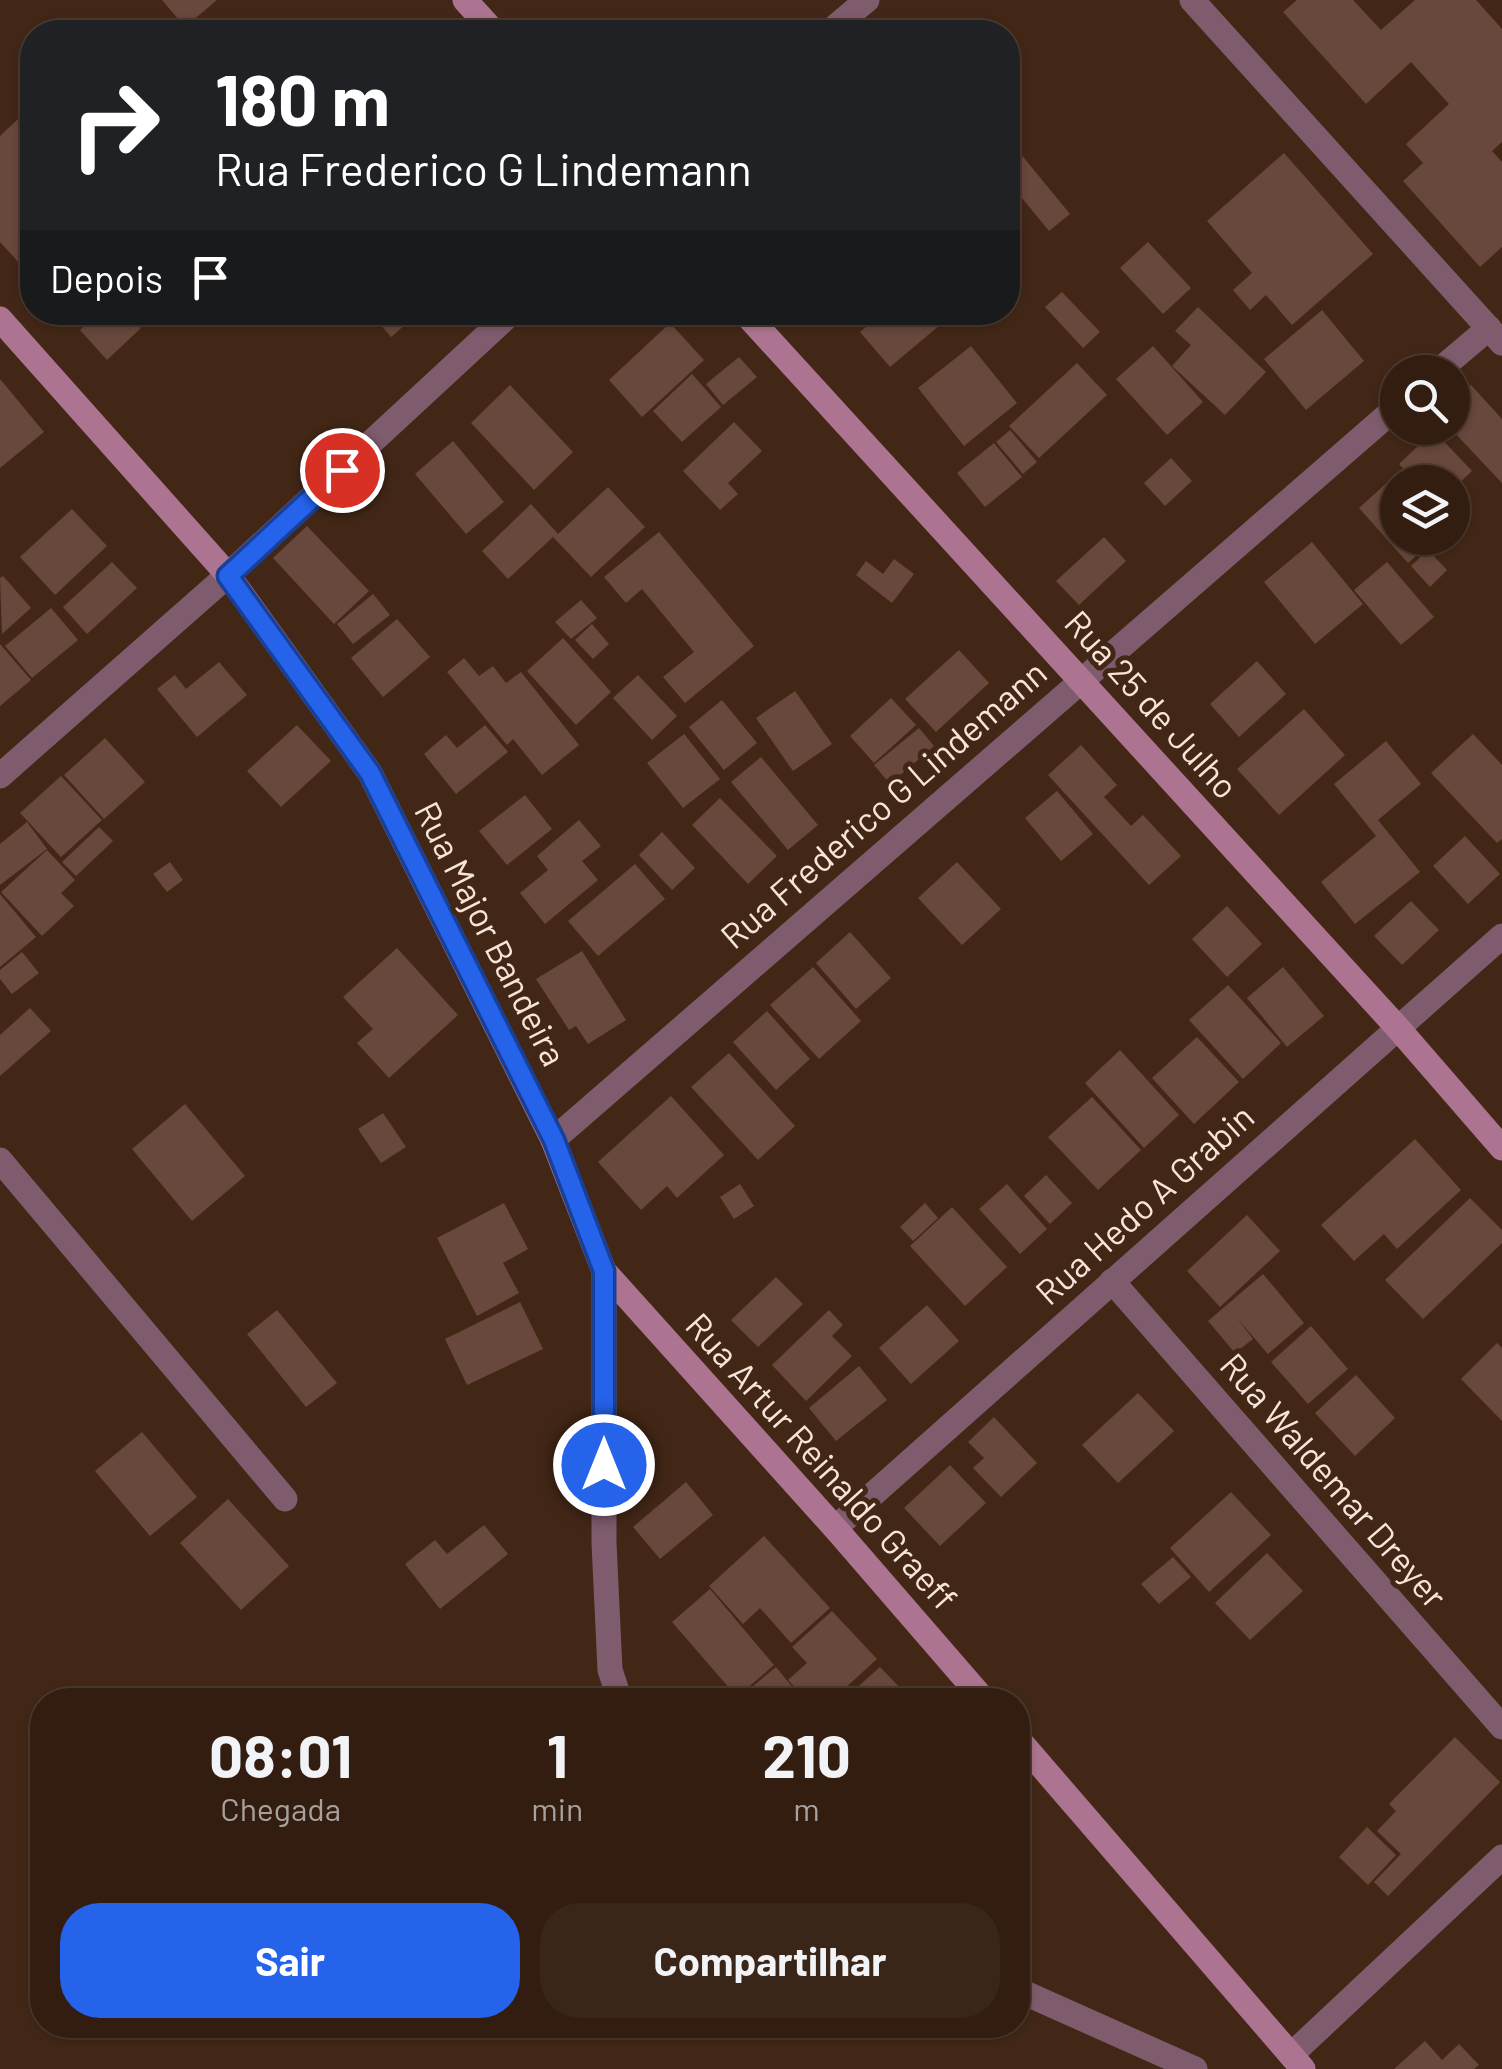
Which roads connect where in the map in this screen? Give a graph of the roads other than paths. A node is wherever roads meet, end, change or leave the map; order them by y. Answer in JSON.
{"nodes":[{"id":1,"x":466,"y":0,"type":"edge"},
{"id":2,"x":867,"y":0,"type":"edge"},
{"id":3,"x":1192,"y":0,"type":"edge"},
{"id":4,"x":484,"y":20,"type":"edge"},
{"id":5,"x":843,"y":20,"type":"edge"},
{"id":6,"x":0,"y":319,"type":"edge"},
{"id":7,"x":498,"y":325,"type":"edge"},
{"id":8,"x":756,"y":325,"type":"edge"},
{"id":9,"x":1495,"y":335,"type":"edge"},
{"id":10,"x":1464,"y":355,"type":"edge"},
{"id":11,"x":1380,"y":422,"type":"edge"},
{"id":12,"x":228,"y":576,"type":"junction"},
{"id":13,"x":1081,"y":680,"type":"junction"},
{"id":14,"x":0,"y":776,"type":"edge"},
{"id":15,"x":1502,"y":936,"type":"edge"},
{"id":16,"x":1397,"y":1028,"type":"junction"},
{"id":17,"x":554,"y":1140,"type":"junction"},
{"id":18,"x":1502,"y":1148,"type":"edge"},
{"id":19,"x":0,"y":1160,"type":"edge"},
{"id":20,"x":604,"y":1271,"type":"junction"},
{"id":21,"x":1112,"y":1281,"type":"junction"},
{"id":22,"x":284,"y":1499,"type":"dead end"},
{"id":23,"x":835,"y":1528,"type":"junction"},
{"id":24,"x":616,"y":1688,"type":"edge"},
{"id":25,"x":974,"y":1688,"type":"edge"},
{"id":26,"x":1502,"y":1727,"type":"edge"},
{"id":27,"x":1030,"y":1752,"type":"edge"},
{"id":28,"x":1502,"y":1857,"type":"edge"},
{"id":29,"x":1030,"y":1996,"type":"edge"},
{"id":30,"x":1297,"y":2062,"type":"edge"},
{"id":31,"x":1195,"y":2069,"type":"edge"}],
"edges":[{"from":1,"to":4,"type":"main road"},
{"from":2,"to":5,"type":"street"},
{"from":3,"to":9,"type":"street"},
{"from":6,"to":12,"type":"main road","name":"Rua Major Bandeira"},
{"from":7,"to":12,"type":"street"},
{"from":8,"to":13,"type":"main road","name":"Rua 25 de Julho"},
{"from":9,"to":10,"type":"street"},
{"from":11,"to":13,"type":"street","name":"Rua Frederico G Lindemann"},
{"from":12,"to":14,"type":"street"},
{"from":12,"to":17,"type":"main road","name":"Rua Major Bandeira"},
{"from":13,"to":16,"type":"main road","name":"Rua 25 de Julho"},
{"from":13,"to":17,"type":"street","name":"Rua Frederico G Lindemann"},
{"from":15,"to":16,"type":"street","name":"Rua Hedo A Grabin"},
{"from":16,"to":18,"type":"main road","name":"Rua 25 de Julho"},
{"from":16,"to":21,"type":"street","name":"Rua Hedo A Grabin"},
{"from":17,"to":20,"type":"main road","name":"Rua Major Bandeira"},
{"from":19,"to":22,"type":"street"},
{"from":20,"to":23,"type":"main road","name":"Rua Artur Reinaldo Graeff"},
{"from":20,"to":24,"type":"street","name":"Rua Major Bandeira"},
{"from":21,"to":23,"type":"street","name":"Rua Hedo A Grabin"},
{"from":21,"to":26,"type":"street","name":"Rua Waldemar Dreyer"},
{"from":23,"to":25,"type":"main road","name":"Rua Artur Reinaldo Graeff"},
{"from":27,"to":30,"type":"main road"},
{"from":28,"to":30,"type":"street"},
{"from":29,"to":31,"type":"street"}]}
